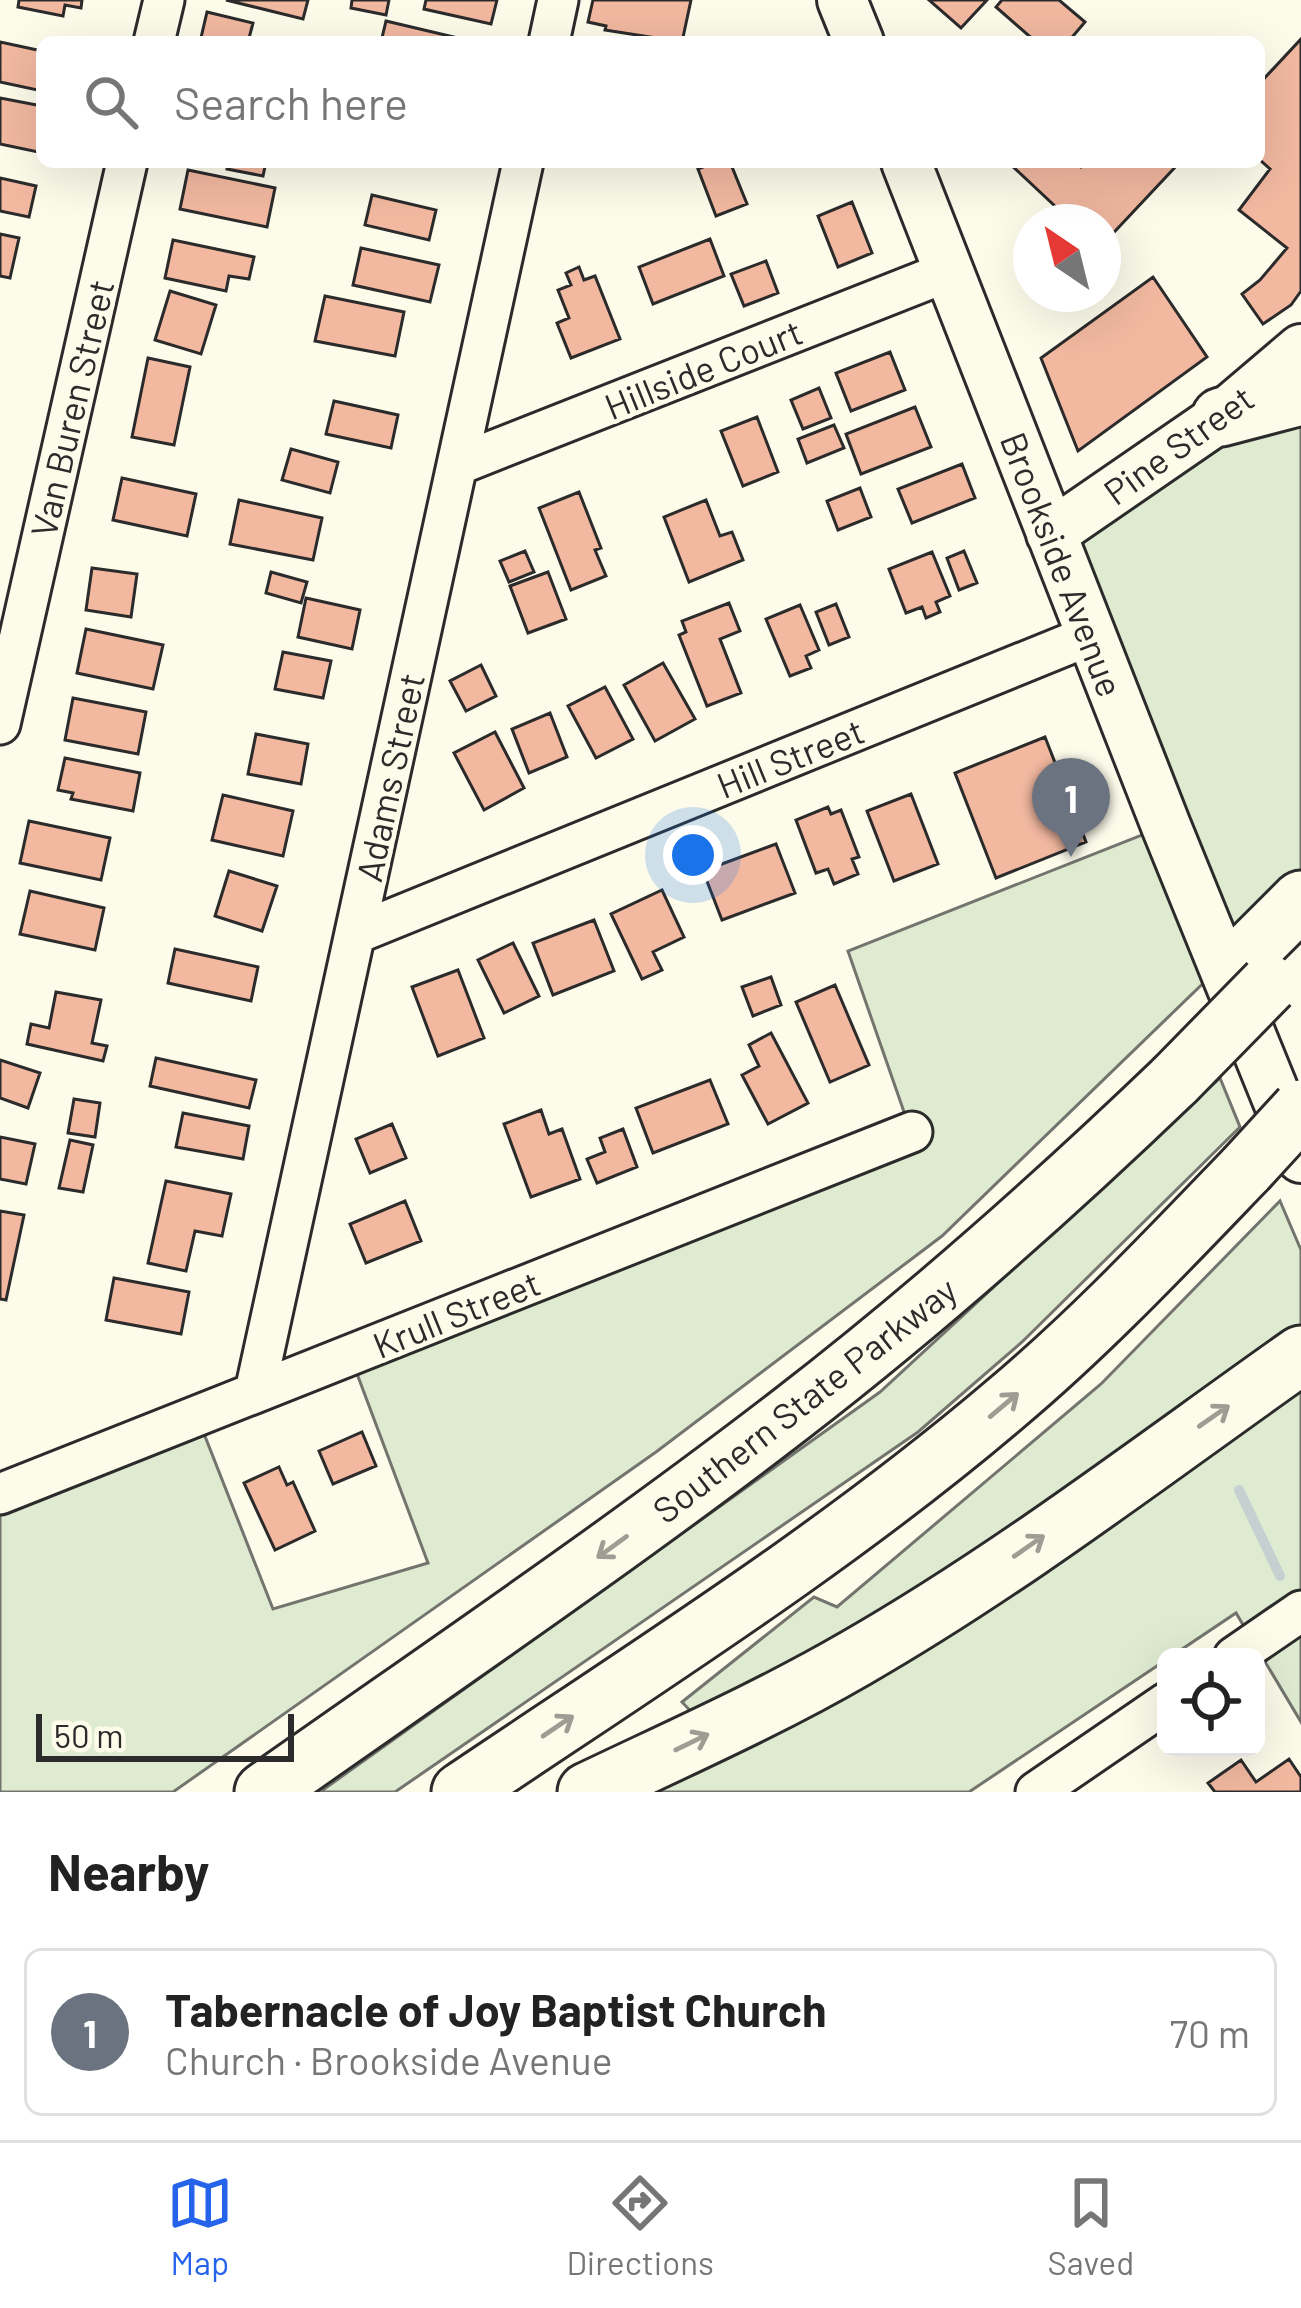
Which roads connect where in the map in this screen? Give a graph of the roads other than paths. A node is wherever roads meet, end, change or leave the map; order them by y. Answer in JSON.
{"nodes":[{"id":1,"x":164,"y":0,"type":"edge"},
{"id":2,"x":558,"y":0,"type":"edge"},
{"id":3,"x":842,"y":0,"type":"edge"},
{"id":4,"x":155,"y":36,"type":"edge"},
{"id":5,"x":550,"y":36,"type":"edge"},
{"id":6,"x":857,"y":36,"type":"edge"},
{"id":7,"x":126,"y":168,"type":"edge"},
{"id":8,"x":522,"y":168,"type":"edge"},
{"id":9,"x":908,"y":168,"type":"edge"},
{"id":10,"x":949,"y":272,"type":"junction"},
{"id":11,"x":1301,"y":349,"type":"edge"},
{"id":12,"x":1301,"y":396,"type":"edge"},
{"id":13,"x":1221,"y":417,"type":"junction"},
{"id":14,"x":457,"y":465,"type":"junction"},
{"id":15,"x":1051,"y":534,"type":"junction"},
{"id":16,"x":1091,"y":635,"type":"junction"},
{"id":17,"x":0,"y":724,"type":"edge"},
{"id":18,"x":1301,"y":900,"type":"edge"},
{"id":19,"x":355,"y":934,"type":"junction"},
{"id":20,"x":1259,"y":964,"type":"edge"},
{"id":21,"x":1301,"y":1109,"type":"edge"},
{"id":22,"x":912,"y":1132,"type":"dead end"},
{"id":23,"x":1301,"y":1158,"type":"edge"},
{"id":24,"x":1301,"y":1355,"type":"edge"},
{"id":25,"x":255,"y":1393,"type":"junction"},
{"id":26,"x":0,"y":1494,"type":"edge"},
{"id":27,"x":1301,"y":1611,"type":"edge"},
{"id":28,"x":1247,"y":1648,"type":"edge"},
{"id":29,"x":1157,"y":1709,"type":"edge"},
{"id":30,"x":264,"y":1792,"type":"edge"},
{"id":31,"x":461,"y":1792,"type":"edge"},
{"id":32,"x":587,"y":1792,"type":"edge"},
{"id":33,"x":1036,"y":1792,"type":"edge"}],
"edges":[{"from":1,"to":4,"type":"street"},
{"from":2,"to":5,"type":"street"},
{"from":3,"to":6,"type":"main road"},
{"from":7,"to":17,"type":"street","name":"Van Buren Street"},
{"from":8,"to":14,"type":"street","name":"Adams Street"},
{"from":9,"to":10,"type":"main road","name":"Brookside Avenue"},
{"from":10,"to":14,"type":"street","name":"Hillside Court"},
{"from":10,"to":15,"type":"main road","name":"Brookside Avenue"},
{"from":11,"to":13,"type":"main road","name":"Pine Street"},
{"from":12,"to":13,"type":"highway"},
{"from":13,"to":15,"type":"main road","name":"Pine Street"},
{"from":14,"to":19,"type":"street","name":"Adams Street"},
{"from":15,"to":16,"type":"main road","name":"Brookside Avenue"},
{"from":16,"to":19,"type":"street","name":"Hill Street"},
{"from":16,"to":20,"type":"main road","name":"Brookside Avenue"},
{"from":18,"to":20,"type":"highway","name":"Southern State Parkway"},
{"from":19,"to":25,"type":"street","name":"Adams Street"},
{"from":20,"to":23,"type":"main road","name":"Brookside Avenue"},
{"from":20,"to":30,"type":"highway","name":"Southern State Parkway","one_way":true,"bridge":true},
{"from":31,"to":21,"type":"highway","one_way":true,"bridge":true},
{"from":22,"to":25,"type":"street","name":"Krull Street"},
{"from":32,"to":24,"type":"highway","one_way":true},
{"from":25,"to":26,"type":"street","name":"Krull Street"},
{"from":27,"to":28,"type":"street"},
{"from":29,"to":33,"type":"street"}]}
